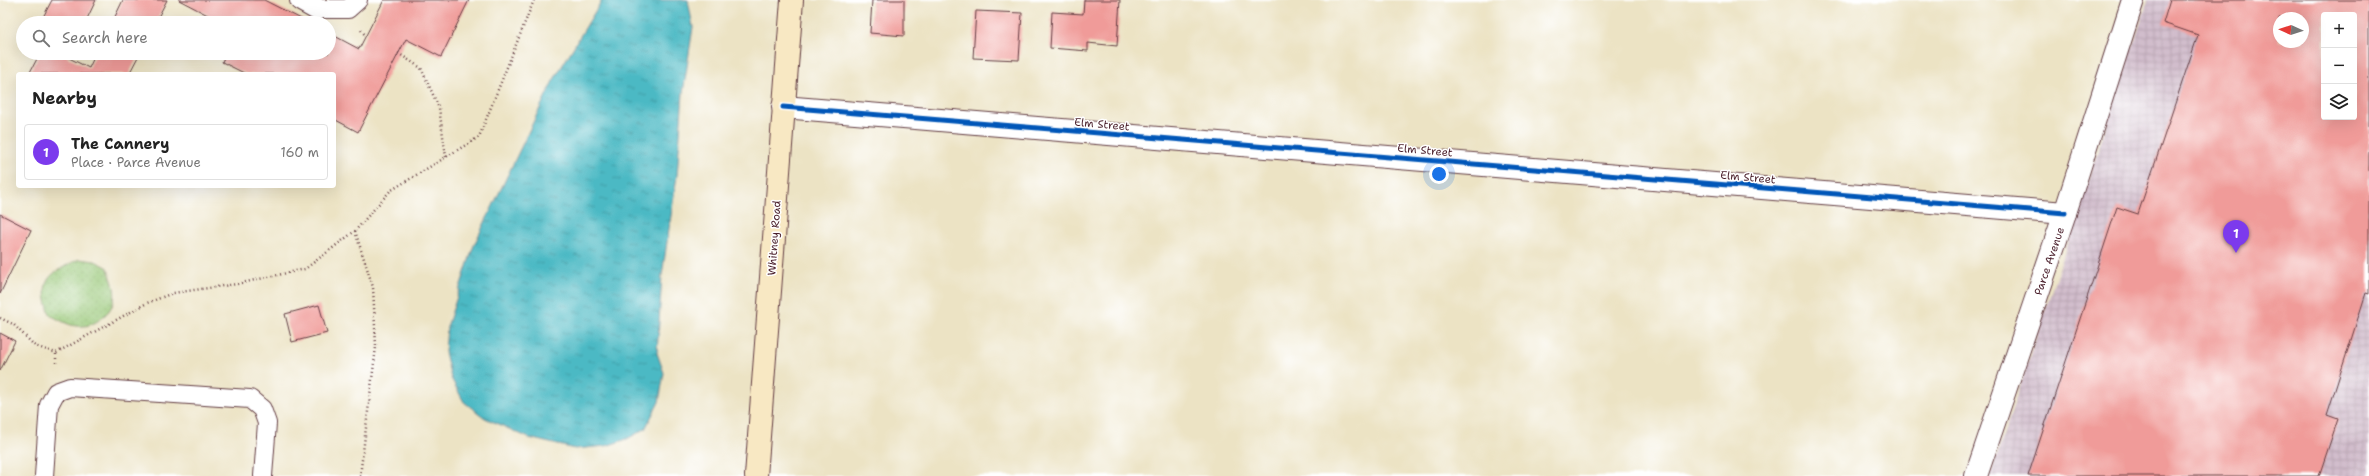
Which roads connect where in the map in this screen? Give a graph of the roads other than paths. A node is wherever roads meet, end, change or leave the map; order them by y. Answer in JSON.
{"nodes":[{"id":1,"x":358,"y":0,"type":"edge"},
{"id":2,"x":792,"y":0,"type":"edge"},
{"id":3,"x":2133,"y":0,"type":"edge"},
{"id":4,"x":309,"y":4,"type":"edge"},
{"id":5,"x":784,"y":107,"type":"junction"},
{"id":6,"x":2065,"y":214,"type":"junction"},
{"id":7,"x":44,"y":476,"type":"edge"},
{"id":8,"x":263,"y":476,"type":"edge"},
{"id":9,"x":756,"y":476,"type":"edge"},
{"id":10,"x":1976,"y":476,"type":"edge"}],
"edges":[{"from":1,"to":4,"type":"lane"},
{"from":2,"to":5,"type":"main road","name":"Whitney Road"},
{"from":3,"to":6,"type":"street","name":"Parce Avenue"},
{"from":5,"to":6,"type":"street","name":"Elm Street"},
{"from":5,"to":9,"type":"main road","name":"Whitney Road"},
{"from":6,"to":10,"type":"street","name":"Parce Avenue"},
{"from":7,"to":8,"type":"lane"}]}
